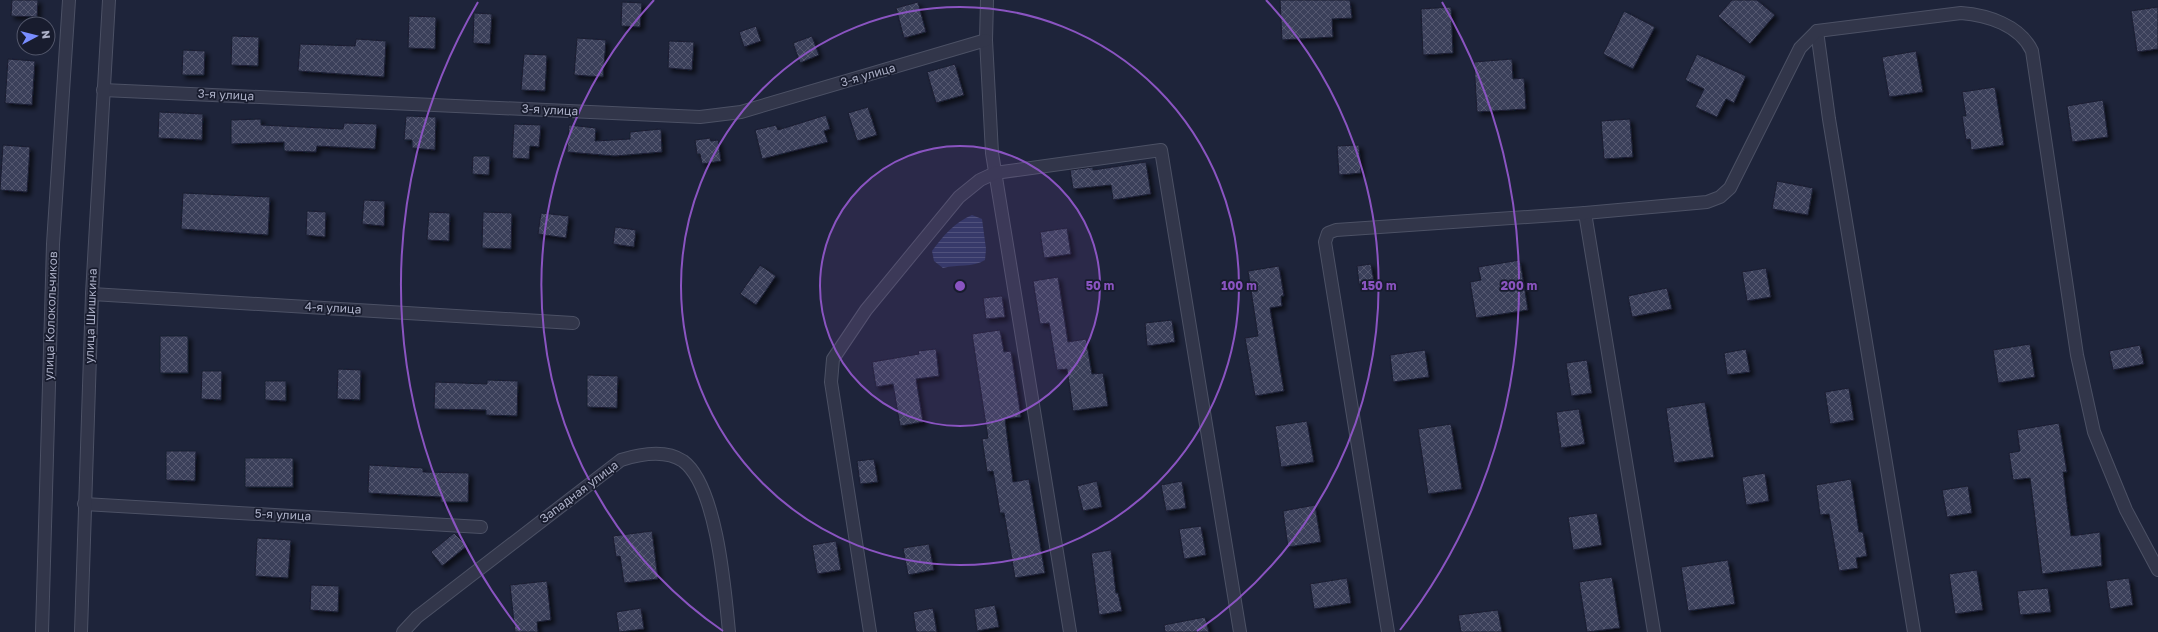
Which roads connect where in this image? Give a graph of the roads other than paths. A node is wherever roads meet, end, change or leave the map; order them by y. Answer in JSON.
{"nodes":[{"id":1,"x":69,"y":0,"type":"edge"},
{"id":2,"x":109,"y":0,"type":"edge"},
{"id":3,"x":987,"y":0,"type":"edge"},
{"id":4,"x":1817,"y":31,"type":"junction"},
{"id":5,"x":986,"y":40,"type":"junction"},
{"id":6,"x":104,"y":90,"type":"junction"},
{"id":7,"x":995,"y":173,"type":"junction"},
{"id":8,"x":1585,"y":213,"type":"junction"},
{"id":9,"x":92,"y":294,"type":"junction"},
{"id":10,"x":574,"y":322,"type":"dead end"},
{"id":11,"x":84,"y":504,"type":"junction"},
{"id":12,"x":481,"y":527,"type":"dead end"},
{"id":13,"x":2158,"y":570,"type":"edge"},
{"id":14,"x":42,"y":632,"type":"edge"},
{"id":15,"x":81,"y":632,"type":"edge"},
{"id":16,"x":403,"y":632,"type":"edge"},
{"id":17,"x":728,"y":632,"type":"edge"},
{"id":18,"x":870,"y":632,"type":"edge"},
{"id":19,"x":1070,"y":632,"type":"edge"},
{"id":20,"x":1240,"y":632,"type":"edge"},
{"id":21,"x":1388,"y":632,"type":"edge"},
{"id":22,"x":1654,"y":632,"type":"edge"},
{"id":23,"x":1914,"y":632,"type":"edge"}],
"edges":[{"from":1,"to":14,"type":"street","name":"улица Колокольчиков"},
{"from":2,"to":6,"type":"street","name":"улица Шишкина"},
{"from":3,"to":5,"type":"street"},
{"from":4,"to":8,"type":"street"},
{"from":4,"to":13,"type":"street"},
{"from":4,"to":23,"type":"street"},
{"from":5,"to":6,"type":"street","name":"3-я улица"},
{"from":5,"to":7,"type":"street"},
{"from":6,"to":9,"type":"street","name":"улица Шишкина"},
{"from":7,"to":18,"type":"street"},
{"from":7,"to":19,"type":"street"},
{"from":7,"to":20,"type":"street"},
{"from":8,"to":21,"type":"street"},
{"from":8,"to":22,"type":"street"},
{"from":9,"to":10,"type":"street","name":"4-я улица"},
{"from":9,"to":11,"type":"street","name":"улица Шишкина"},
{"from":11,"to":12,"type":"street","name":"5-я улица"},
{"from":11,"to":15,"type":"street","name":"улица Шишкина"},
{"from":16,"to":17,"type":"street","name":"Западная улица"}]}
